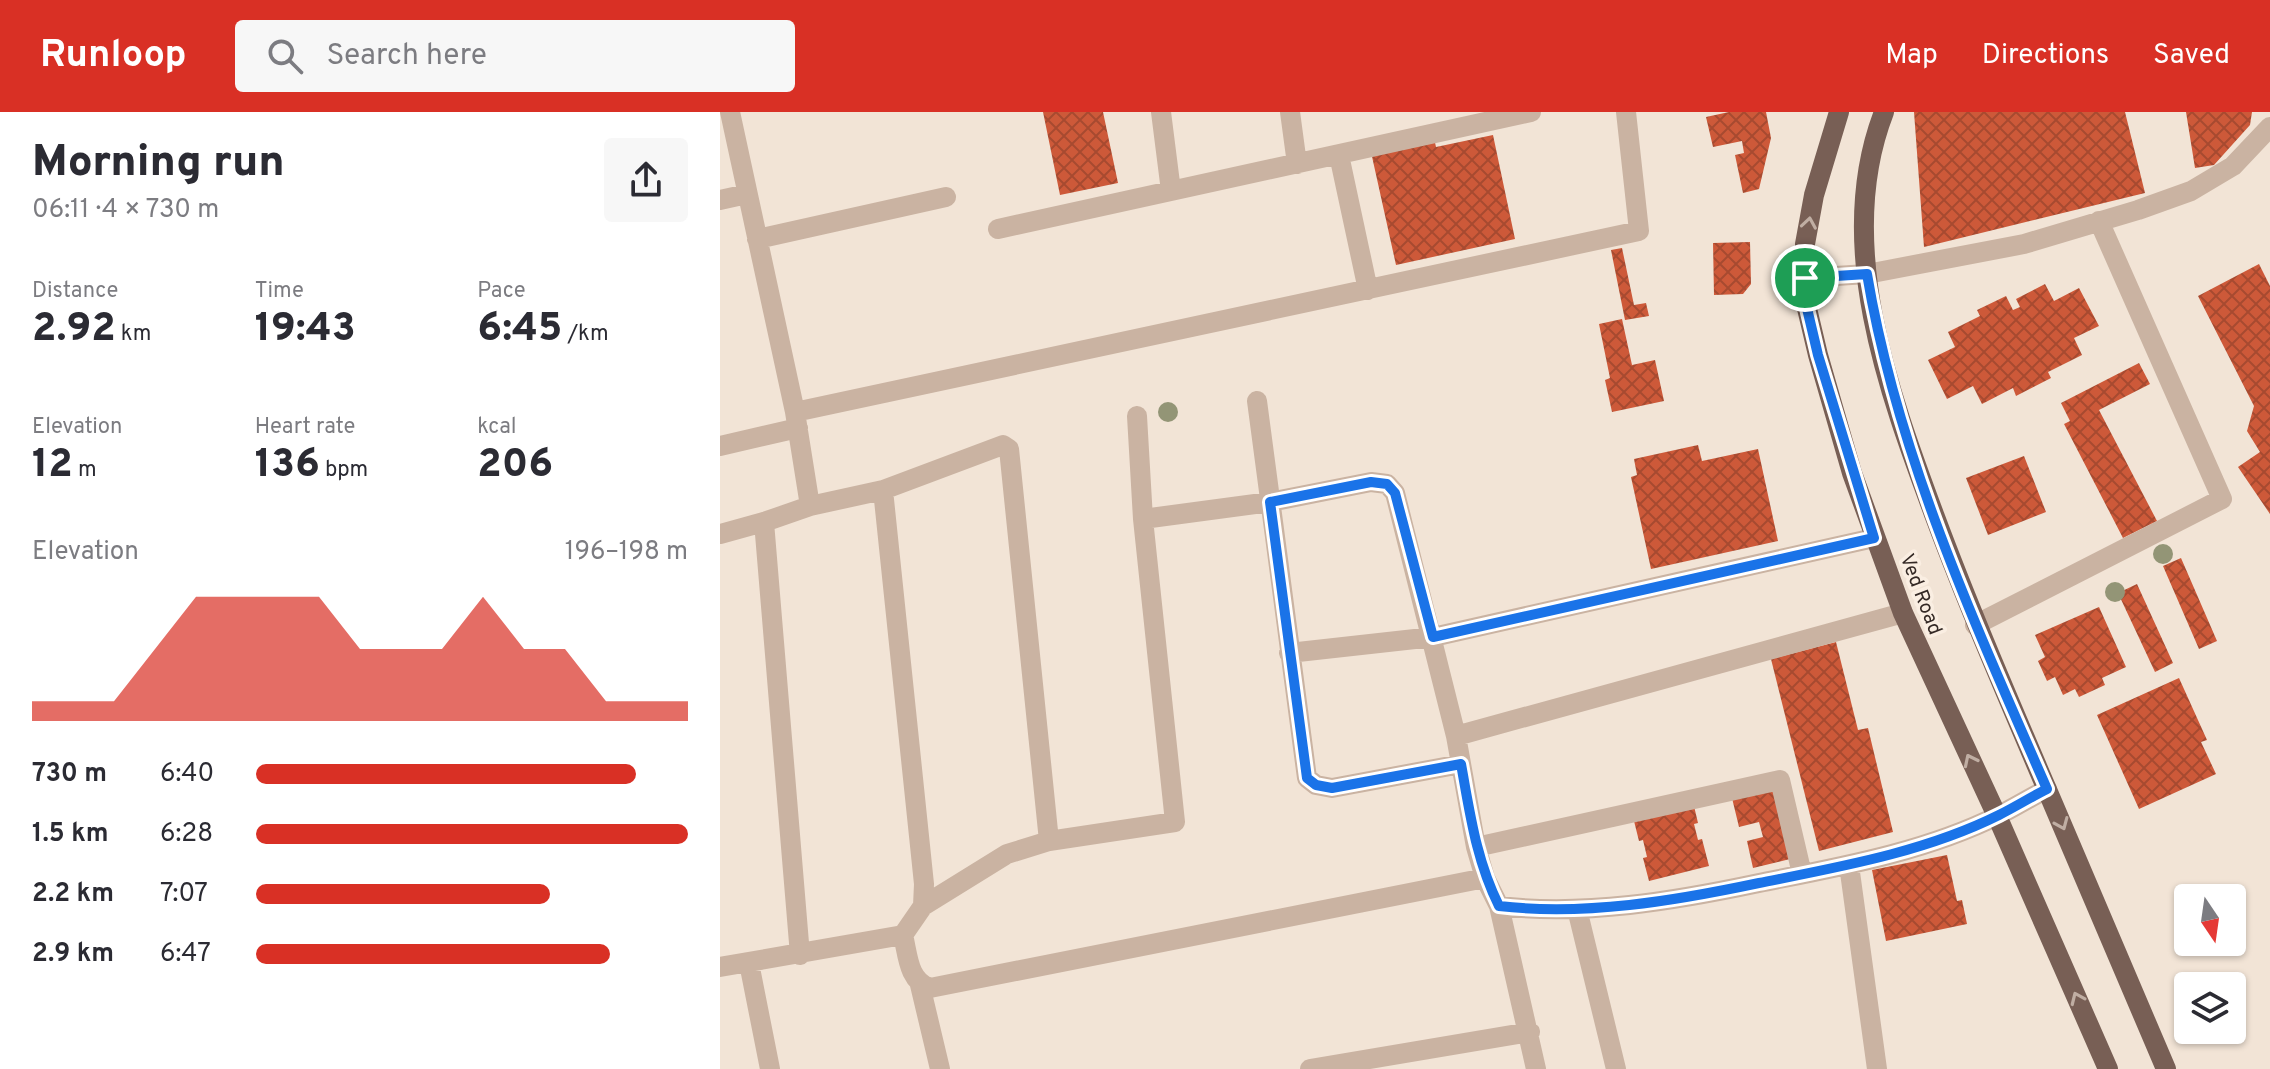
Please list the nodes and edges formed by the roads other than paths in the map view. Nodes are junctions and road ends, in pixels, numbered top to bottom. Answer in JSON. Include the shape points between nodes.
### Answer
{"nodes":[{"id":1,"x":730,"y":112,"type":"edge"},
{"id":2,"x":1161,"y":112,"type":"edge"},
{"id":3,"x":1290,"y":112,"type":"edge"},
{"id":4,"x":1531,"y":112,"type":"edge"},
{"id":5,"x":1626,"y":112,"type":"edge"},
{"id":6,"x":1839,"y":112,"type":"edge"},
{"id":7,"x":1884,"y":112,"type":"edge"},
{"id":8,"x":2270,"y":127,"type":"edge"},
{"id":9,"x":1339,"y":155,"type":"junction"},
{"id":10,"x":1297,"y":164,"type":"junction"},
{"id":11,"x":1171,"y":191,"type":"junction"},
{"id":12,"x":747,"y":194,"type":"junction"},
{"id":13,"x":946,"y":197,"type":"dead end"},
{"id":14,"x":720,"y":200,"type":"edge"},
{"id":15,"x":2099,"y":221,"type":"junction"},
{"id":16,"x":998,"y":229,"type":"dead end"},
{"id":17,"x":757,"y":239,"type":"junction"},
{"id":18,"x":1867,"y":274,"type":"junction"},
{"id":19,"x":1805,"y":278,"type":"junction"},
{"id":20,"x":1368,"y":290,"type":"junction"},
{"id":21,"x":1257,"y":401,"type":"dead end"},
{"id":22,"x":1137,"y":416,"type":"dead end"},
{"id":23,"x":796,"y":420,"type":"junction"},
{"id":24,"x":720,"y":446,"type":"edge"},
{"id":25,"x":883,"y":490,"type":"junction"},
{"id":26,"x":1270,"y":502,"type":"junction"},
{"id":27,"x":810,"y":506,"type":"junction"},
{"id":28,"x":1143,"y":519,"type":"junction"},
{"id":29,"x":764,"y":522,"type":"junction"},
{"id":30,"x":720,"y":534,"type":"edge"},
{"id":31,"x":1874,"y":538,"type":"junction"},
{"id":32,"x":1903,"y":613,"type":"junction"},
{"id":33,"x":1975,"y":625,"type":"junction"},
{"id":34,"x":1433,"y":637,"type":"junction"},
{"id":35,"x":1289,"y":653,"type":"junction"},
{"id":36,"x":1456,"y":736,"type":"junction"},
{"id":37,"x":1461,"y":764,"type":"junction"},
{"id":38,"x":2047,"y":789,"type":"junction"},
{"id":39,"x":1997,"y":816,"type":"junction"},
{"id":40,"x":1049,"y":841,"type":"junction"},
{"id":41,"x":1476,"y":847,"type":"junction"},
{"id":42,"x":1849,"y":865,"type":"junction"},
{"id":43,"x":1802,"y":874,"type":"junction"},
{"id":44,"x":1485,"y":878,"type":"junction"},
{"id":45,"x":923,"y":906,"type":"junction"},
{"id":46,"x":1499,"y":906,"type":"junction"},
{"id":47,"x":1577,"y":909,"type":"junction"},
{"id":48,"x":903,"y":935,"type":"junction"},
{"id":49,"x":800,"y":955,"type":"junction"},
{"id":50,"x":749,"y":963,"type":"junction"},
{"id":51,"x":720,"y":967,"type":"edge"},
{"id":52,"x":920,"y":985,"type":"junction"},
{"id":53,"x":1530,"y":1032,"type":"junction"},
{"id":54,"x":770,"y":1069,"type":"edge"},
{"id":55,"x":940,"y":1069,"type":"edge"},
{"id":56,"x":1310,"y":1069,"type":"edge"},
{"id":57,"x":1536,"y":1069,"type":"edge"},
{"id":58,"x":1616,"y":1069,"type":"edge"},
{"id":59,"x":1877,"y":1069,"type":"edge"},
{"id":60,"x":2108,"y":1069,"type":"edge"},
{"id":61,"x":2166,"y":1069,"type":"edge"}],
"edges":[{"from":1,"to":12,"type":"street"},
{"from":2,"to":11,"type":"street"},
{"from":3,"to":10,"type":"street"},
{"from":4,"to":9,"type":"street"},
{"from":5,"to":20,"type":"street","via":[[1639,231]]},
{"from":19,"to":6,"type":"main road","name":"Ved Road","one_way":true,"via":[[1814,195]]},
{"from":7,"to":18,"type":"main road","name":"Ved Road","via":[[1867,180]]},
{"from":8,"to":15,"type":"street","via":[[2233,166],[2191,191]]},
{"from":9,"to":10,"type":"street"},
{"from":9,"to":20,"type":"street"},
{"from":10,"to":11,"type":"street"},
{"from":11,"to":16,"type":"street"},
{"from":12,"to":14,"type":"street"},
{"from":12,"to":17,"type":"street"},
{"from":13,"to":17,"type":"street"},
{"from":15,"to":18,"type":"street","via":[[2024,244]]},
{"from":15,"to":33,"type":"street","via":[[2222,499]]},
{"from":17,"to":23,"type":"street"},
{"from":18,"to":19,"type":"street"},
{"from":18,"to":33,"type":"main road","name":"Ved Road","via":[[1898,409]]},
{"from":19,"to":31,"type":"main road","name":"Ved Road","via":[[1818,355]]},
{"from":20,"to":23,"type":"street"},
{"from":21,"to":26,"type":"street"},
{"from":22,"to":28,"type":"street"},
{"from":23,"to":24,"type":"street"},
{"from":23,"to":27,"type":"street"},
{"from":25,"to":27,"type":"street"},
{"from":25,"to":40,"type":"street","via":[[992,447],[1009,449]]},
{"from":25,"to":45,"type":"street"},
{"from":26,"to":28,"type":"street"},
{"from":26,"to":34,"type":"street","via":[[1371,482],[1387,484],[1395,493]]},
{"from":26,"to":35,"type":"street"},
{"from":27,"to":29,"type":"street"},
{"from":28,"to":40,"type":"street","via":[[1175,822]]},
{"from":29,"to":30,"type":"street"},
{"from":29,"to":49,"type":"street"},
{"from":31,"to":32,"type":"main road","name":"Ved Road"},
{"from":31,"to":34,"type":"street"},
{"from":32,"to":36,"type":"street"},
{"from":39,"to":32,"type":"main road","name":"Ved Road","one_way":true},
{"from":33,"to":38,"type":"main road","name":"Ved Road"},
{"from":34,"to":35,"type":"street"},
{"from":34,"to":36,"type":"street"},
{"from":35,"to":37,"type":"street","via":[[1303,760],[1307,778],[1316,785],[1332,788]]},
{"from":36,"to":37,"type":"street"},
{"from":37,"to":41,"type":"street"},
{"from":38,"to":39,"type":"street"},
{"from":38,"to":61,"type":"main road","name":"Ved Road","one_way":true},
{"from":39,"to":42,"type":"street"},
{"from":60,"to":39,"type":"main road","name":"Ved Road","one_way":true},
{"from":40,"to":45,"type":"street","via":[[1007,854]]},
{"from":41,"to":43,"type":"street","via":[[1780,780]]},
{"from":41,"to":44,"type":"street"},
{"from":42,"to":43,"type":"street"},
{"from":42,"to":59,"type":"street"},
{"from":43,"to":47,"type":"street","via":[[1693,897]]},
{"from":44,"to":46,"type":"street"},
{"from":44,"to":52,"type":"street","via":[[930,988]]},
{"from":45,"to":48,"type":"street"},
{"from":46,"to":47,"type":"street"},
{"from":46,"to":53,"type":"street"},
{"from":47,"to":58,"type":"street"},
{"from":48,"to":49,"type":"street"},
{"from":48,"to":52,"type":"street"},
{"from":49,"to":50,"type":"street"},
{"from":50,"to":51,"type":"street"},
{"from":50,"to":54,"type":"street"},
{"from":52,"to":55,"type":"street"},
{"from":53,"to":56,"type":"street"},
{"from":53,"to":57,"type":"street"}]}
